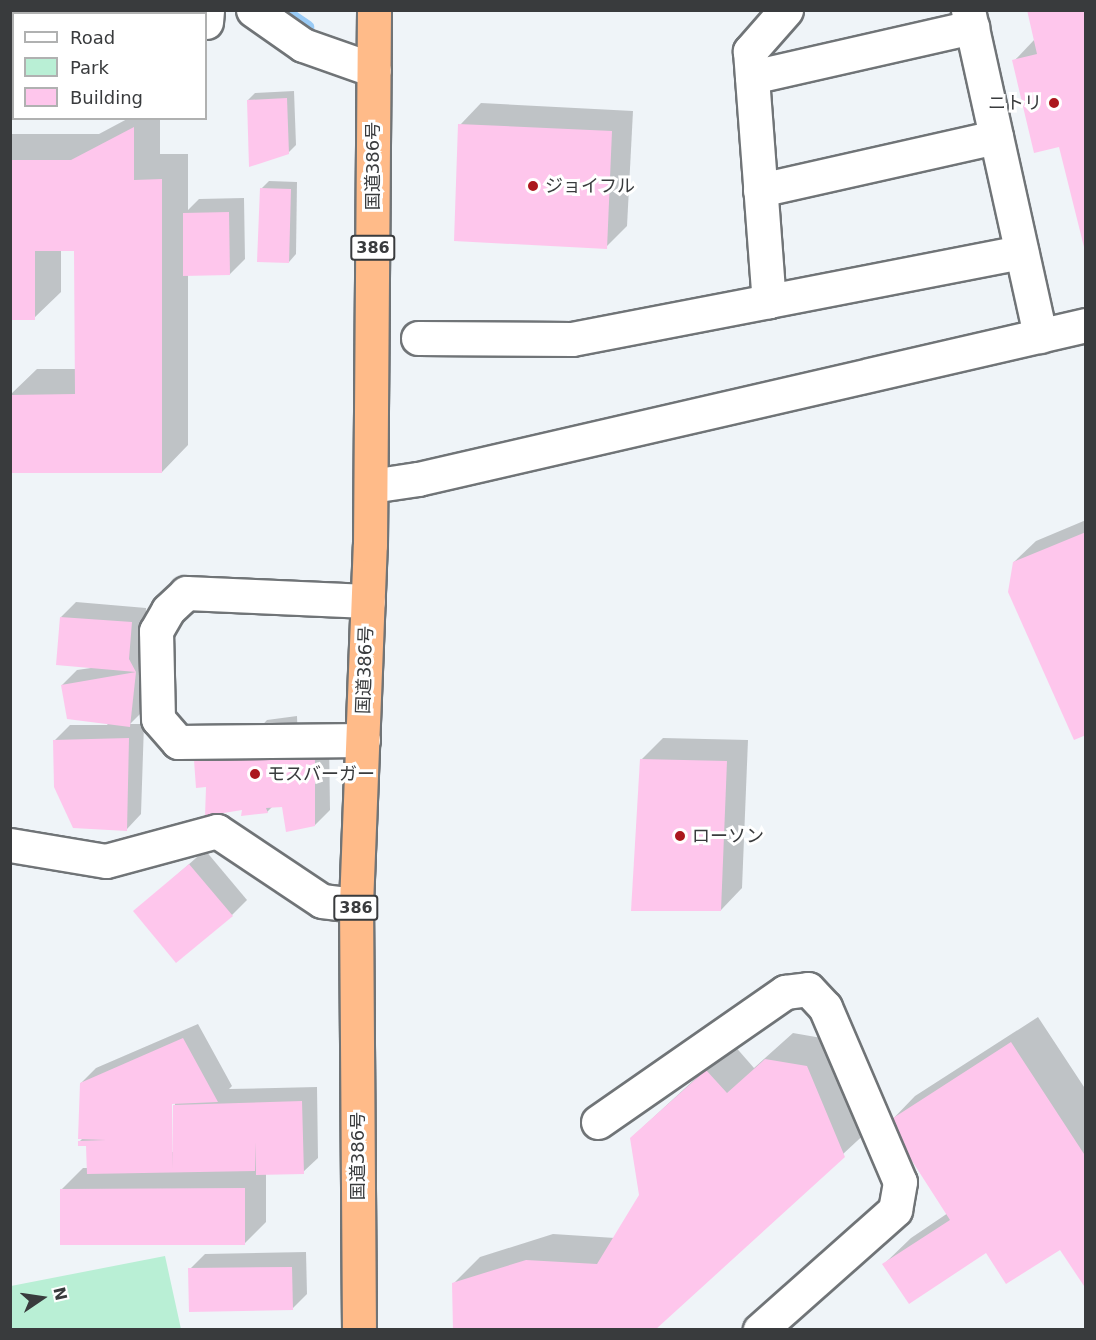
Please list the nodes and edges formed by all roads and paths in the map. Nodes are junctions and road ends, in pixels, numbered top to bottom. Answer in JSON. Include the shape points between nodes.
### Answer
{"nodes":[{"id":1,"x":253,"y":10,"type":"edge"},
{"id":2,"x":374,"y":10,"type":"edge"},
{"id":3,"x":786,"y":10,"type":"edge"},
{"id":4,"x":970,"y":19,"type":"edge"},
{"id":5,"x":374,"y":70,"type":"junction"},
{"id":6,"x":752,"y":77,"type":"junction"},
{"id":7,"x":996,"y":137,"type":"junction"},
{"id":8,"x":760,"y":190,"type":"junction"},
{"id":9,"x":1021,"y":252,"type":"junction"},
{"id":10,"x":769,"y":301,"type":"junction"},
{"id":11,"x":1086,"y":325,"type":"edge"},
{"id":12,"x":1040,"y":336,"type":"junction"},
{"id":13,"x":418,"y":338,"type":"dead end"},
{"id":14,"x":371,"y":486,"type":"junction"},
{"id":15,"x":368,"y":601,"type":"junction"},
{"id":16,"x":363,"y":740,"type":"junction"},
{"id":17,"x":10,"y":845,"type":"edge"},
{"id":18,"x":356,"y":905,"type":"junction"},
{"id":19,"x":598,"y":1122,"type":"dead end"},
{"id":20,"x":359,"y":1329,"type":"edge"},
{"id":21,"x":760,"y":1329,"type":"edge"}],
"edges":[{"from":1,"to":5,"type":"street","via":[[303,45]]},
{"from":2,"to":5,"type":"highway","name":"国道386号","number":"386"},
{"from":3,"to":6,"type":"street","via":[[750,51]]},
{"from":4,"to":6,"type":"street"},
{"from":4,"to":7,"type":"street"},
{"from":5,"to":14,"type":"highway","name":"国道386号","number":"386"},
{"from":6,"to":8,"type":"street"},
{"from":7,"to":8,"type":"street"},
{"from":7,"to":9,"type":"street"},
{"from":8,"to":10,"type":"street"},
{"from":9,"to":10,"type":"street"},
{"from":9,"to":12,"type":"street"},
{"from":10,"to":13,"type":"street","via":[[572,339]]},
{"from":11,"to":12,"type":"street"},
{"from":12,"to":14,"type":"street","via":[[418,479]]},
{"from":14,"to":15,"type":"highway","name":"国道386号","number":"386"},
{"from":15,"to":16,"type":"highway","name":"国道386号","number":"386"},
{"from":15,"to":16,"type":"street","via":[[186,593],[168,610],[156,631],[158,719],[178,742]]},
{"from":16,"to":18,"type":"highway","name":"国道386号","number":"386"},
{"from":17,"to":18,"type":"street","via":[[106,861],[217,831],[322,900]]},
{"from":18,"to":20,"type":"highway","name":"国道386号","number":"386"},
{"from":19,"to":21,"type":"street","via":[[785,992],[808,989],[825,1007],[900,1182],[895,1210]]}]}
